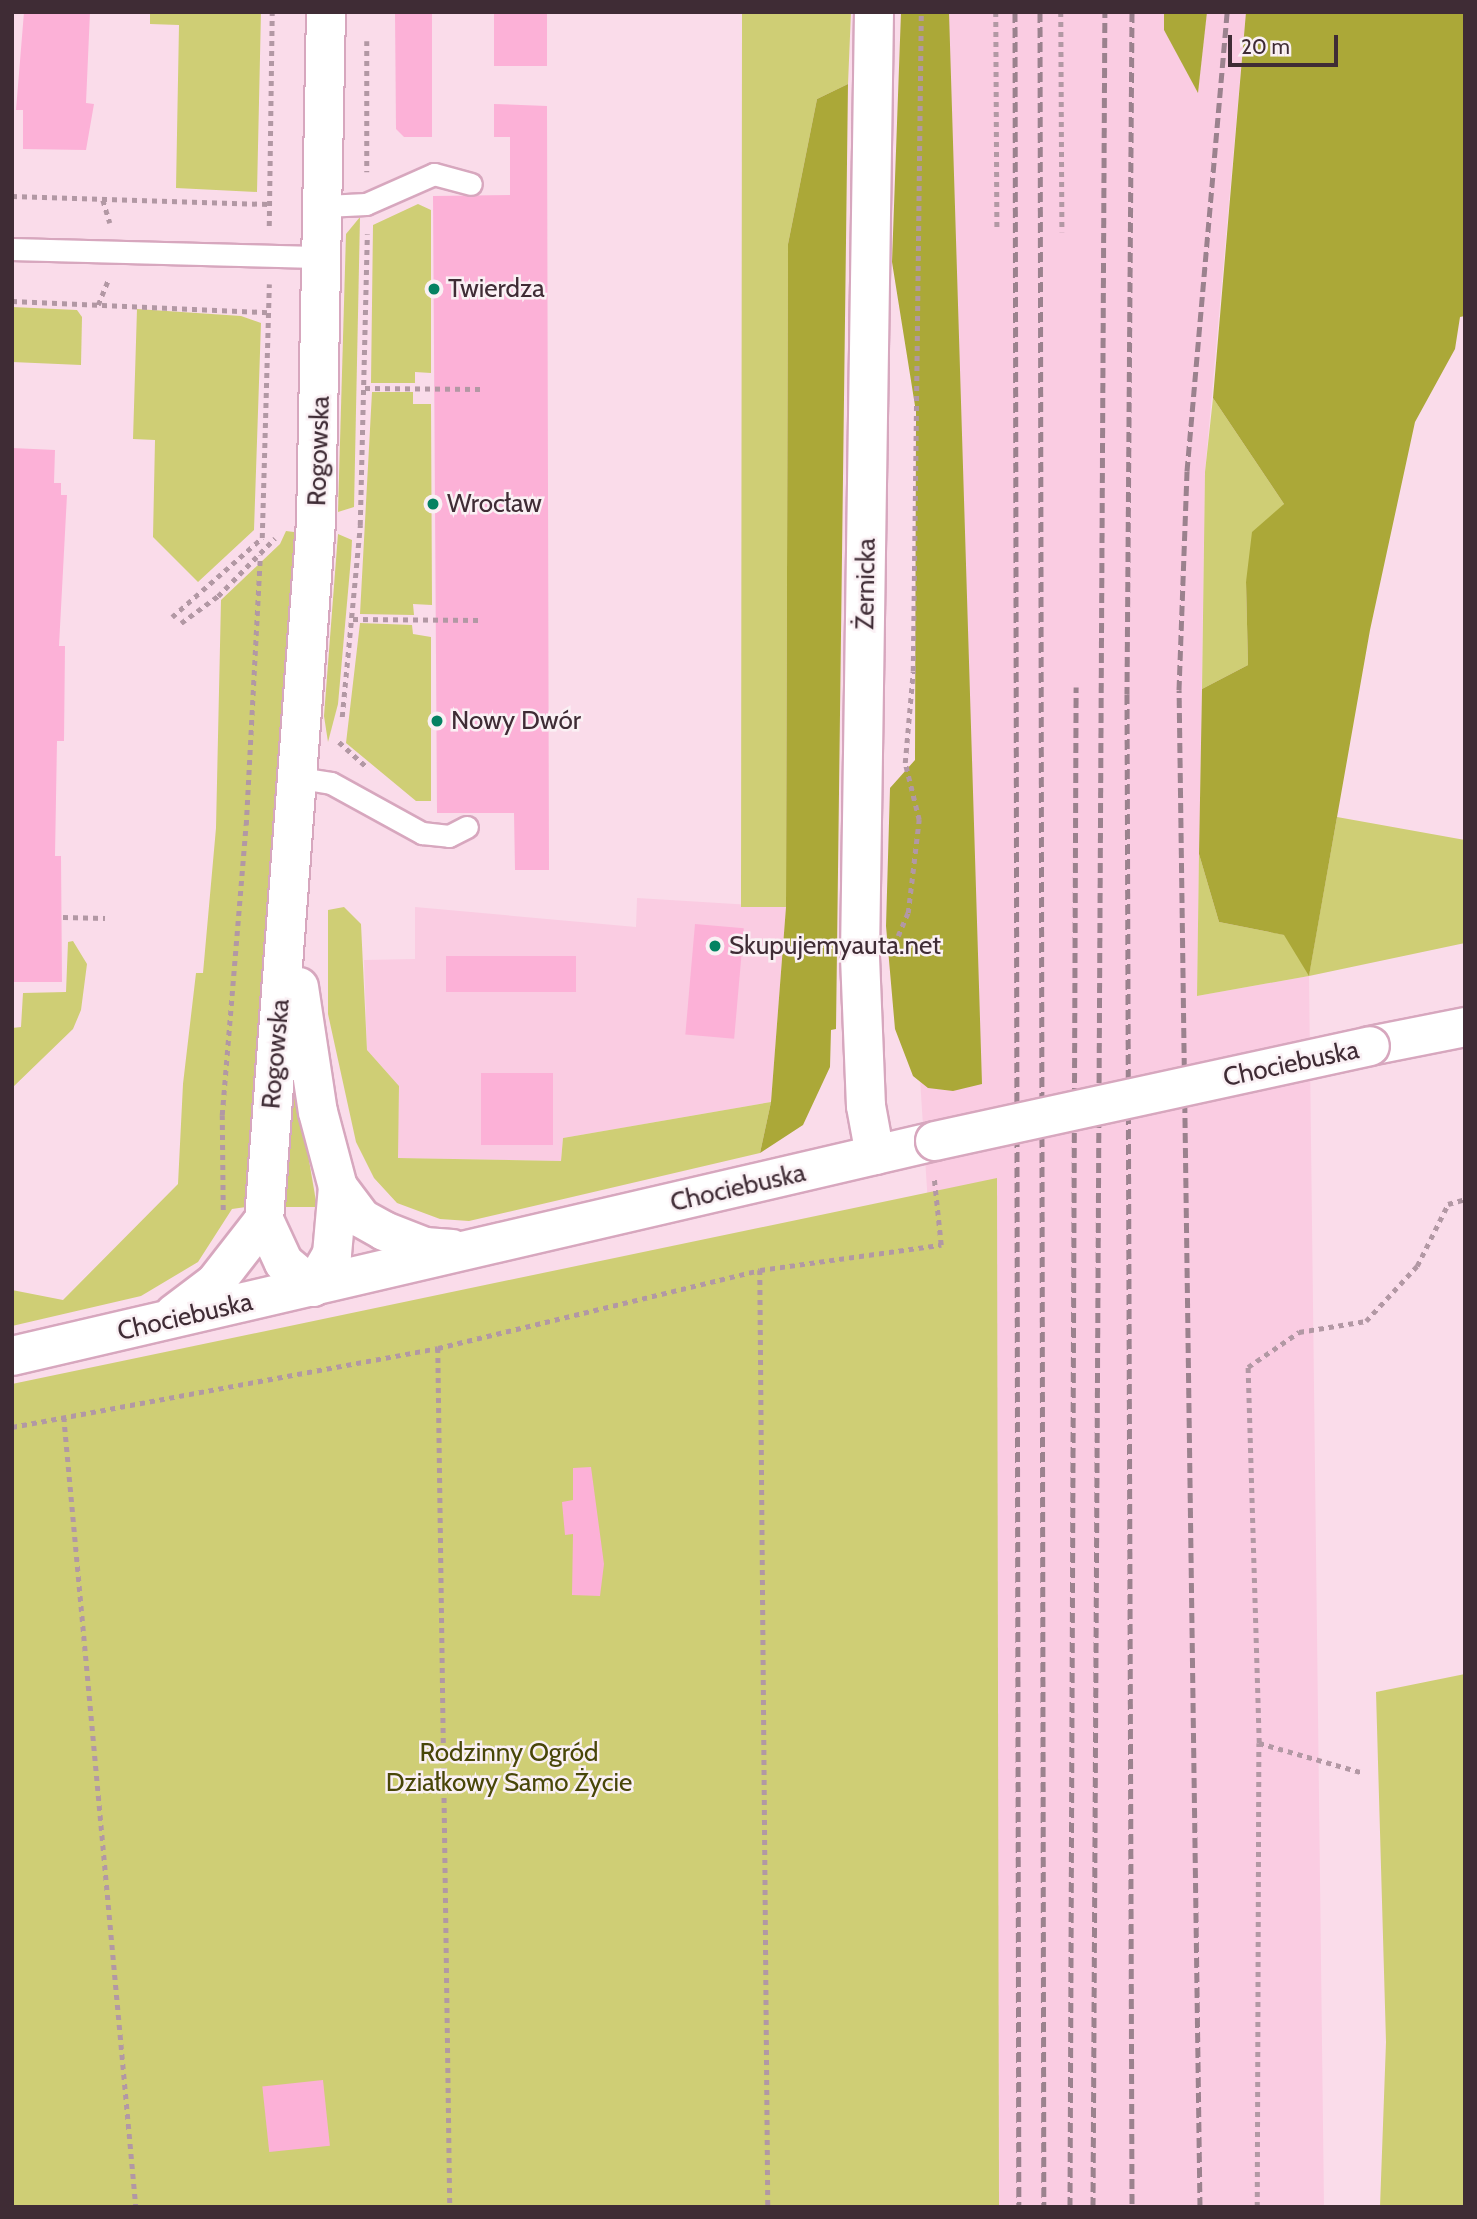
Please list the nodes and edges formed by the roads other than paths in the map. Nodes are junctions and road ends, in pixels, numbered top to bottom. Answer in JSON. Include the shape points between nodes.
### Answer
{"nodes":[{"id":1,"x":326,"y":12,"type":"edge"},
{"id":2,"x":874,"y":12,"type":"edge"},
{"id":3,"x":471,"y":184,"type":"dead end"},
{"id":4,"x":325,"y":206,"type":"junction"},
{"id":5,"x":12,"y":249,"type":"edge"},
{"id":6,"x":325,"y":257,"type":"junction"},
{"id":7,"x":300,"y":778,"type":"junction"},
{"id":8,"x":467,"y":827,"type":"dead end"},
{"id":9,"x":293,"y":889,"type":"junction"},
{"id":10,"x":1465,"y":1027,"type":"edge"},
{"id":11,"x":875,"y":1155,"type":"junction"},
{"id":12,"x":338,"y":1187,"type":"junction"},
{"id":13,"x":264,"y":1220,"type":"junction"},
{"id":14,"x":472,"y":1250,"type":"junction"},
{"id":15,"x":313,"y":1287,"type":"junction"},
{"id":16,"x":163,"y":1322,"type":"junction"},
{"id":17,"x":12,"y":1356,"type":"edge"}],
"edges":[{"from":1,"to":4,"type":"street","name":"Rogowska"},
{"from":2,"to":11,"type":"street","name":"Żernicka","via":[[860,957],[866,1106]]},
{"from":3,"to":4,"type":"lane","via":[[434,174],[366,204]]},
{"from":4,"to":6,"type":"street","name":"Rogowska"},
{"from":5,"to":6,"type":"lane"},
{"from":6,"to":7,"type":"street","name":"Rogowska"},
{"from":7,"to":8,"type":"lane","via":[[331,783],[422,833],[449,836]]},
{"from":7,"to":9,"type":"street","name":"Rogowska"},
{"from":9,"to":12,"type":"street","name":"Rogowska","via":[[302,1022]]},
{"from":9,"to":13,"type":"street","name":"Rogowska"},
{"from":10,"to":11,"type":"street","name":"Chociebuska","bridge":true,"via":[[1370,1046],[935,1160]]},
{"from":11,"to":14,"type":"street","name":"Chociebuska"},
{"from":12,"to":14,"type":"street","name":"Rogowska","via":[[361,1218],[383,1231],[425,1247]]},
{"from":12,"to":15,"type":"street","name":"Rogowska","via":[[332,1254]]},
{"from":13,"to":15,"type":"street","name":"Rogowska","via":[[284,1263]]},
{"from":13,"to":16,"type":"street","via":[[215,1283]]},
{"from":14,"to":15,"type":"street","name":"Chociebuska"},
{"from":15,"to":16,"type":"street","name":"Chociebuska"},
{"from":16,"to":17,"type":"street","name":"Chociebuska"}]}
